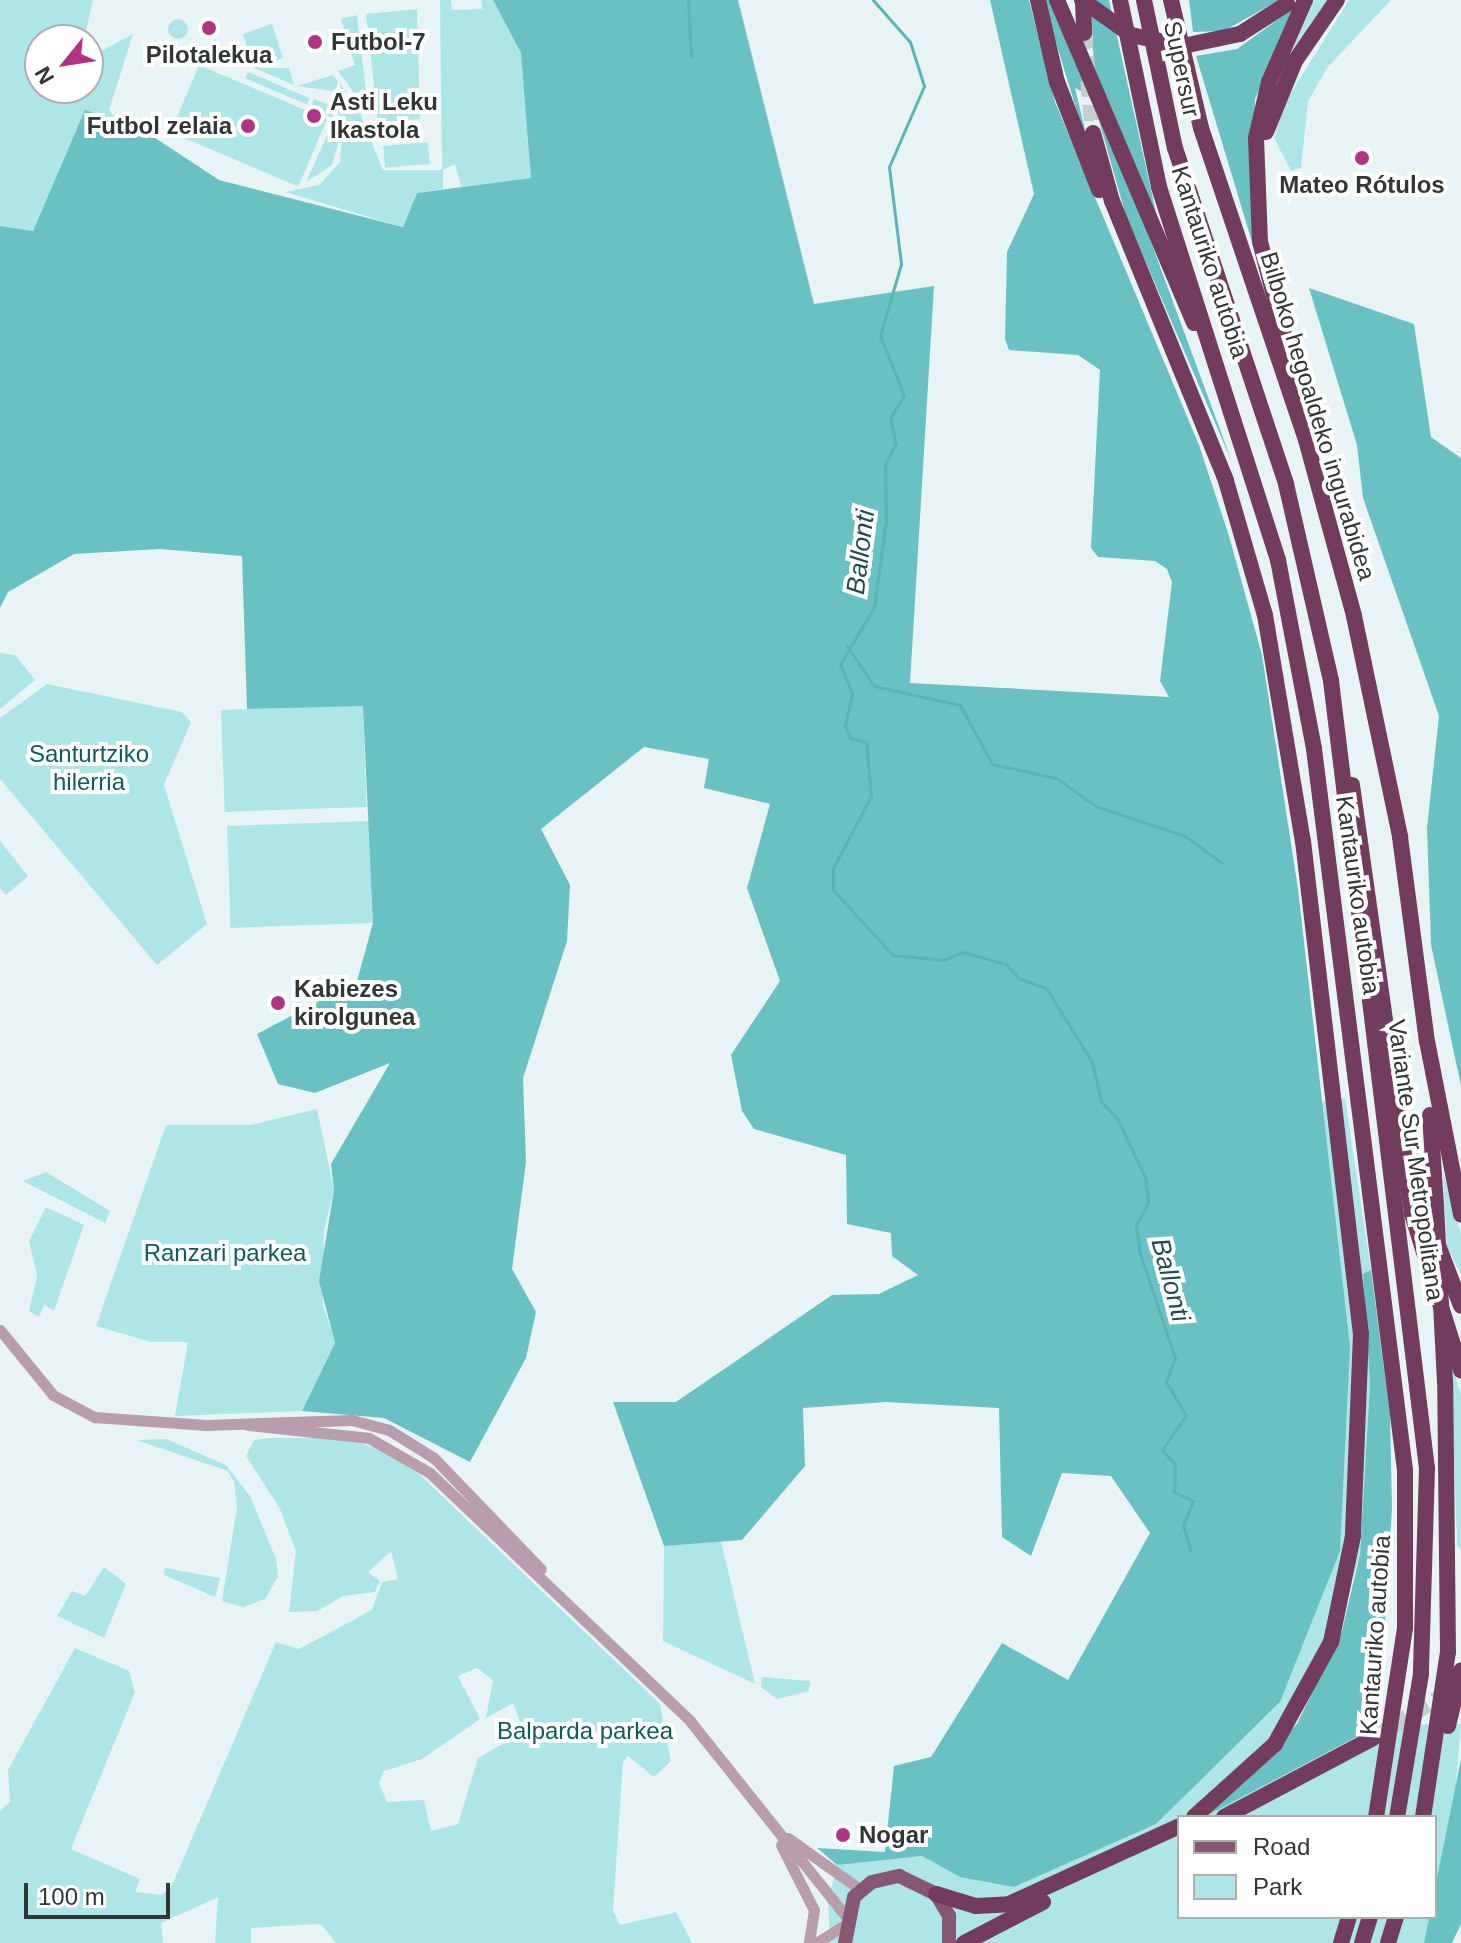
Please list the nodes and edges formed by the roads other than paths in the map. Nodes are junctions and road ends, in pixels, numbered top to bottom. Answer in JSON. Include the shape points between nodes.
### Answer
{"nodes":[{"id":1,"x":1038,"y":0,"type":"edge"},
{"id":2,"x":1057,"y":0,"type":"edge"},
{"id":3,"x":1082,"y":0,"type":"edge"},
{"id":4,"x":1120,"y":0,"type":"edge"},
{"id":5,"x":1144,"y":0,"type":"edge"},
{"id":6,"x":1171,"y":0,"type":"edge"},
{"id":7,"x":1305,"y":0,"type":"edge"},
{"id":8,"x":1337,"y":0,"type":"edge"},
{"id":9,"x":1289,"y":2,"type":"edge"},
{"id":10,"x":1084,"y":33,"type":"tunnel mouth"},
{"id":11,"x":1093,"y":133,"type":"tunnel mouth"},
{"id":12,"x":1175,"y":148,"type":"joint"},
{"id":13,"x":1257,"y":173,"type":"junction"},
{"id":14,"x":1157,"y":311,"type":"junction"},
{"id":15,"x":1215,"y":356,"type":"junction"},
{"id":16,"x":1306,"y":440,"type":"junction"},
{"id":17,"x":1331,"y":681,"type":"junction"},
{"id":18,"x":1427,"y":1041,"type":"junction"},
{"id":19,"x":1396,"y":1088,"type":"junction"},
{"id":20,"x":1461,"y":1215,"type":"edge"},
{"id":21,"x":1461,"y":1306,"type":"edge"},
{"id":22,"x":2,"y":1335,"type":"edge"},
{"id":23,"x":1461,"y":1370,"type":"edge"},
{"id":24,"x":248,"y":1425,"type":"junction"},
{"id":25,"x":572,"y":1606,"type":"junction"},
{"id":26,"x":1461,"y":1670,"type":"edge"},
{"id":27,"x":1373,"y":1738,"type":"tunnel mouth"},
{"id":28,"x":757,"y":1806,"type":"junction"},
{"id":29,"x":1424,"y":1811,"type":"edge"},
{"id":30,"x":1196,"y":1815,"type":"edge"},
{"id":31,"x":1228,"y":1815,"type":"edge"},
{"id":32,"x":1376,"y":1815,"type":"edge"},
{"id":33,"x":1397,"y":1815,"type":"edge"},
{"id":34,"x":769,"y":1824,"type":"junction"},
{"id":35,"x":1177,"y":1827,"type":"edge"},
{"id":36,"x":1177,"y":1840,"type":"edge"},
{"id":37,"x":861,"y":1890,"type":"junction"},
{"id":38,"x":936,"y":1894,"type":"junction"},
{"id":39,"x":1348,"y":1919,"type":"edge"},
{"id":40,"x":1369,"y":1919,"type":"edge"},
{"id":41,"x":1395,"y":1919,"type":"edge"},
{"id":42,"x":844,"y":1921,"type":"junction"},
{"id":43,"x":809,"y":1943,"type":"edge"},
{"id":44,"x":816,"y":1943,"type":"edge"},
{"id":45,"x":845,"y":1943,"type":"edge"},
{"id":46,"x":949,"y":1943,"type":"edge"},
{"id":47,"x":964,"y":1943,"type":"edge"},
{"id":48,"x":1341,"y":1943,"type":"edge"},
{"id":49,"x":1362,"y":1943,"type":"edge"},
{"id":50,"x":1388,"y":1943,"type":"edge"}],
"edges":[{"from":1,"to":14,"type":"highway","via":[[1076,137]]},
{"from":2,"to":15,"type":"highway"},
{"from":3,"to":9,"type":"highway","bridge":true,"via":[[1131,35],[1183,46],[1240,34]]},
{"from":3,"to":10,"type":"highway"},
{"from":4,"to":15,"type":"highway","name":"Kantauriko autobia","via":[[1149,149]]},
{"from":5,"to":12,"type":"highway","name":"Supersur"},
{"from":6,"to":16,"type":"highway","name":"Bilboko hegoaldeko ingurabidea","via":[[1201,128]]},
{"from":7,"to":13,"type":"highway","via":[[1261,108]]},
{"from":8,"to":13,"type":"highway","via":[[1280,90]]},
{"from":11,"to":14,"type":"highway"},
{"from":12,"to":17,"type":"highway","name":"Variante Sur Metropolitana","via":[[1286,484]]},
{"from":13,"to":16,"type":"highway","via":[[1260,242],[1306,415]]},
{"from":14,"to":30,"type":"highway","via":[[1226,481],[1279,683],[1355,1253],[1363,1389],[1353,1536],[1331,1642],[1275,1744]]},
{"from":15,"to":32,"type":"highway","name":"Kantauriko autobia","via":[[1260,495],[1299,658],[1397,1374],[1405,1628]]},
{"from":16,"to":18,"type":"highway","name":"Bilboko hegoaldeko ingurabidea","via":[[1381,733]]},
{"from":17,"to":19,"type":"highway","via":[[1361,832]]},
{"from":17,"to":33,"type":"highway","name":"Variante Sur Metropolitana","via":[[1427,1468],[1422,1658]]},
{"from":18,"to":20,"type":"highway"},
{"from":18,"to":29,"type":"highway","bridge":true,"via":[[1445,1382],[1448,1652]]},
{"from":19,"to":21,"type":"highway","via":[[1414,1181]]},
{"from":19,"to":23,"type":"highway","via":[[1412,1214]]},
{"from":22,"to":24,"type":"street","via":[[42,1384],[78,1412],[143,1424]]},
{"from":24,"to":25,"type":"street","via":[[376,1441],[430,1473]]},
{"from":24,"to":25,"type":"street","via":[[364,1421],[414,1443],[463,1487]]},
{"from":25,"to":28,"type":"street","via":[[690,1721]]},
{"from":26,"to":29,"type":"highway"},
{"from":27,"to":31,"type":"highway"},
{"from":28,"to":34,"type":"street"},
{"from":28,"to":37,"type":"street","via":[[800,1848]]},
{"from":34,"to":42,"type":"street"},
{"from":34,"to":43,"type":"street","via":[[814,1910]]},
{"from":35,"to":38,"type":"highway","via":[[1009,1904],[976,1906]]},
{"from":36,"to":47,"type":"highway"},
{"from":37,"to":38,"type":"main road","via":[[899,1876]]},
{"from":37,"to":42,"type":"main road"},
{"from":38,"to":46,"type":"main road","via":[[949,1916]]},
{"from":39,"to":48,"type":"highway"},
{"from":40,"to":49,"type":"highway"},
{"from":41,"to":50,"type":"highway"},
{"from":42,"to":44,"type":"street"},
{"from":42,"to":45,"type":"main road"}]}
